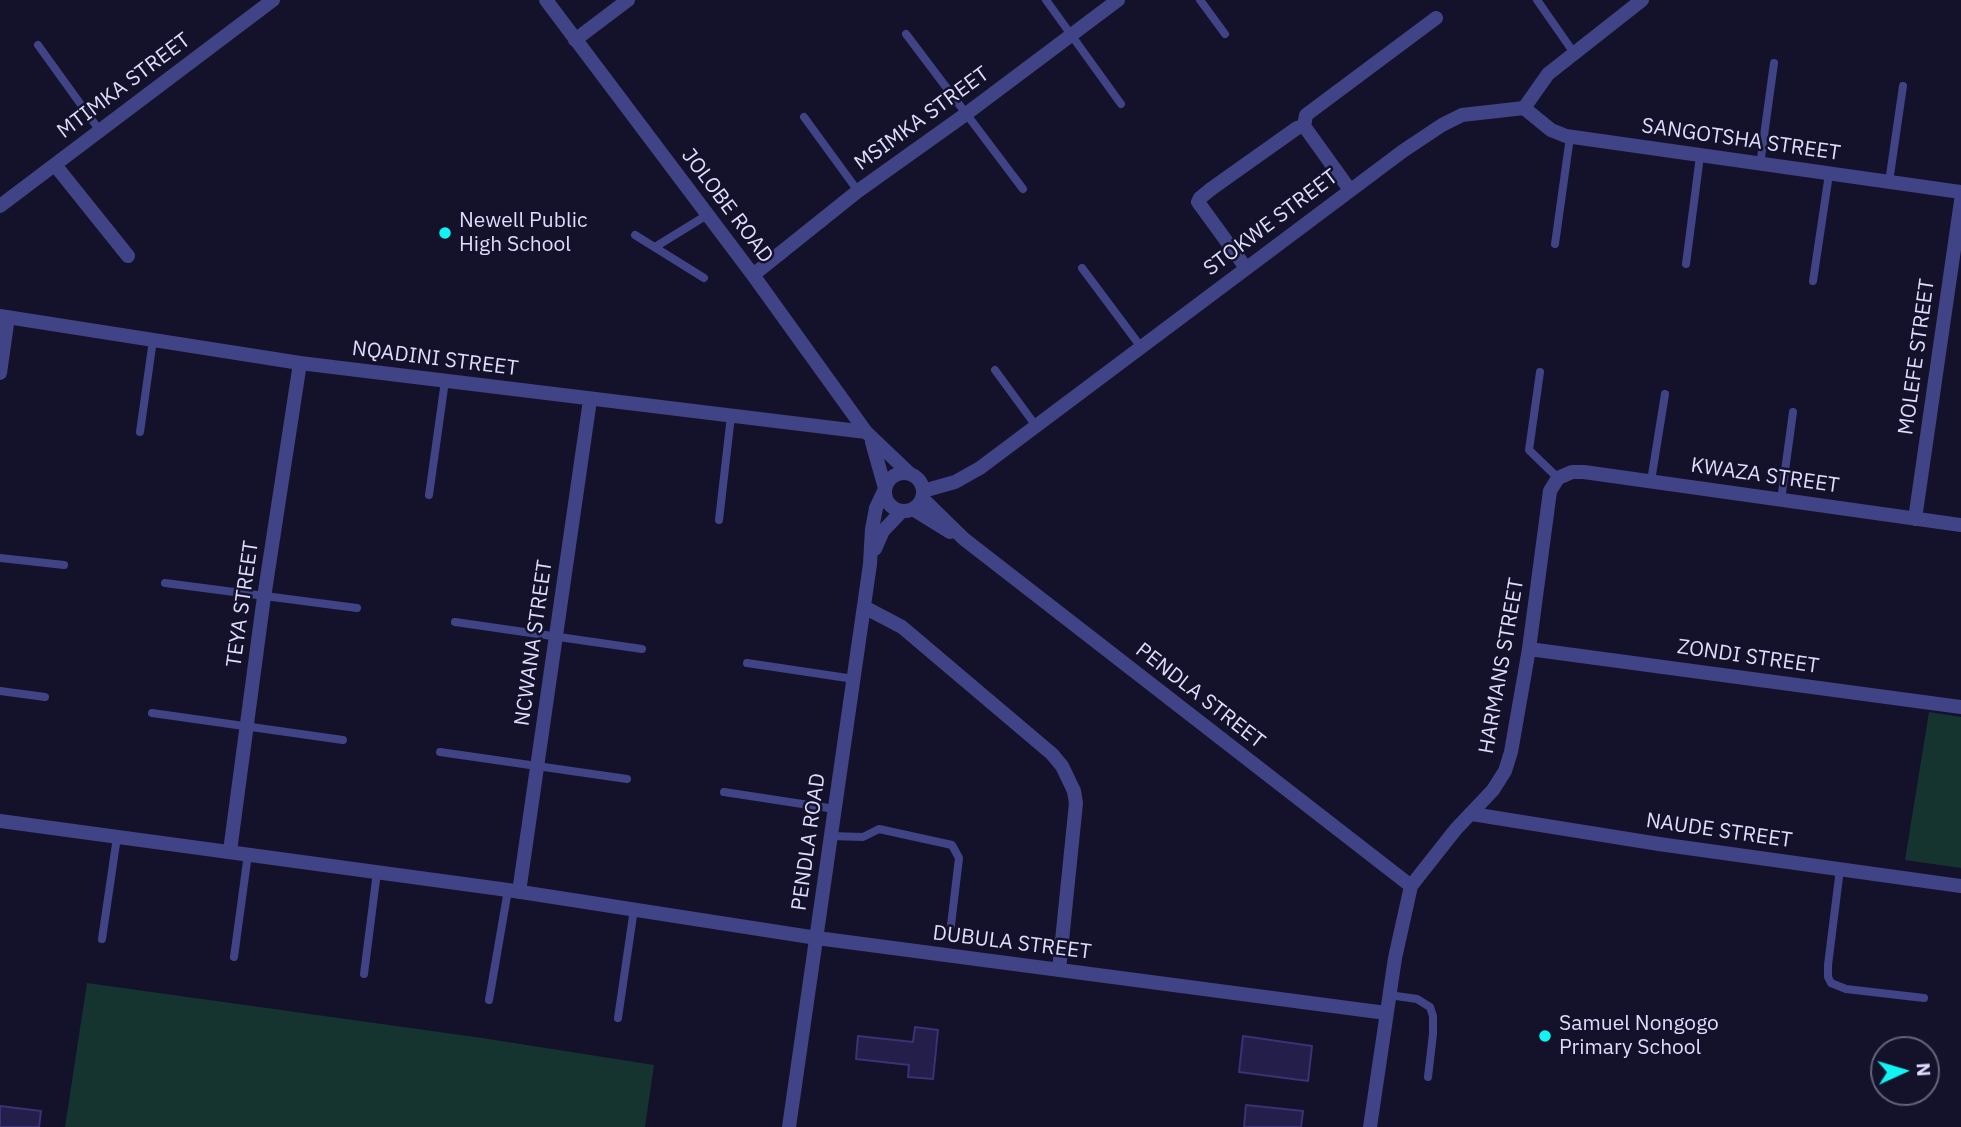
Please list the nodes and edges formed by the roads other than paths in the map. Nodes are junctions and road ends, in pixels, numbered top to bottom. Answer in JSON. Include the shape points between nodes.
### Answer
{"nodes":[{"id":1,"x":273,"y":0,"type":"edge"},
{"id":2,"x":546,"y":0,"type":"edge"},
{"id":3,"x":628,"y":0,"type":"edge"},
{"id":4,"x":1046,"y":0,"type":"edge"},
{"id":5,"x":1118,"y":0,"type":"edge"},
{"id":6,"x":1200,"y":0,"type":"edge"},
{"id":7,"x":1537,"y":0,"type":"edge"},
{"id":8,"x":1642,"y":0,"type":"edge"},
{"id":9,"x":1436,"y":18,"type":"dead end"},
{"id":10,"x":906,"y":34,"type":"dead end"},
{"id":11,"x":1225,"y":34,"type":"dead end"},
{"id":12,"x":1071,"y":35,"type":"junction"},
{"id":13,"x":575,"y":40,"type":"junction"},
{"id":14,"x":38,"y":45,"type":"dead end"},
{"id":15,"x":1574,"y":53,"type":"junction"},
{"id":16,"x":1774,"y":64,"type":"dead end"},
{"id":17,"x":1903,"y":86,"type":"dead end"},
{"id":18,"x":1121,"y":104,"type":"dead end"},
{"id":19,"x":1524,"y":108,"type":"junction"},
{"id":20,"x":966,"y":114,"type":"junction"},
{"id":21,"x":804,"y":117,"type":"dead end"},
{"id":22,"x":1304,"y":127,"type":"junction"},
{"id":23,"x":100,"y":131,"type":"junction"},
{"id":24,"x":1570,"y":137,"type":"junction"},
{"id":25,"x":1700,"y":156,"type":"junction"},
{"id":26,"x":55,"y":164,"type":"junction"},
{"id":27,"x":1760,"y":165,"type":"junction"},
{"id":28,"x":1829,"y":174,"type":"junction"},
{"id":29,"x":1889,"y":182,"type":"junction"},
{"id":30,"x":1023,"y":189,"type":"dead end"},
{"id":31,"x":1350,"y":190,"type":"junction"},
{"id":32,"x":859,"y":191,"type":"junction"},
{"id":33,"x":1961,"y":192,"type":"edge"},
{"id":34,"x":1961,"y":201,"type":"edge"},
{"id":35,"x":0,"y":206,"type":"edge"},
{"id":36,"x":707,"y":215,"type":"junction"},
{"id":37,"x":635,"y":235,"type":"dead end"},
{"id":38,"x":1555,"y":244,"type":"dead end"},
{"id":39,"x":655,"y":247,"type":"junction"},
{"id":40,"x":128,"y":256,"type":"dead end"},
{"id":41,"x":1686,"y":264,"type":"dead end"},
{"id":42,"x":1082,"y":268,"type":"dead end"},
{"id":43,"x":1246,"y":268,"type":"junction"},
{"id":44,"x":753,"y":275,"type":"junction"},
{"id":45,"x":704,"y":278,"type":"dead end"},
{"id":46,"x":1813,"y":281,"type":"dead end"},
{"id":47,"x":4,"y":317,"type":"edge"},
{"id":48,"x":153,"y":340,"type":"junction"},
{"id":49,"x":1141,"y":346,"type":"junction"},
{"id":50,"x":300,"y":363,"type":"junction"},
{"id":51,"x":995,"y":370,"type":"dead end"},
{"id":52,"x":1540,"y":372,"type":"dead end"},
{"id":53,"x":0,"y":373,"type":"edge"},
{"id":54,"x":445,"y":381,"type":"junction"},
{"id":55,"x":1665,"y":394,"type":"dead end"},
{"id":56,"x":590,"y":400,"type":"junction"},
{"id":57,"x":1793,"y":412,"type":"dead end"},
{"id":58,"x":732,"y":416,"type":"junction"},
{"id":59,"x":1036,"y":426,"type":"junction"},
{"id":60,"x":139,"y":432,"type":"dead end"},
{"id":61,"x":869,"y":436,"type":"junction"},
{"id":62,"x":909,"y":473,"type":"junction"},
{"id":63,"x":1561,"y":476,"type":"junction"},
{"id":64,"x":1651,"y":481,"type":"junction"},
{"id":65,"x":885,"y":489,"type":"junction"},
{"id":66,"x":429,"y":495,"type":"dead end"},
{"id":67,"x":1781,"y":500,"type":"junction"},
{"id":68,"x":915,"y":502,"type":"junction"},
{"id":69,"x":1914,"y":519,"type":"junction"},
{"id":70,"x":719,"y":520,"type":"dead end"},
{"id":71,"x":1961,"y":525,"type":"edge"},
{"id":72,"x":0,"y":558,"type":"edge"},
{"id":73,"x":870,"y":564,"type":"junction"},
{"id":74,"x":64,"y":565,"type":"dead end"},
{"id":75,"x":165,"y":583,"type":"dead end"},
{"id":76,"x":265,"y":594,"type":"junction"},
{"id":77,"x":864,"y":607,"type":"junction"},
{"id":78,"x":356,"y":608,"type":"dead end"},
{"id":79,"x":455,"y":622,"type":"dead end"},
{"id":80,"x":556,"y":636,"type":"junction"},
{"id":81,"x":642,"y":649,"type":"dead end"},
{"id":82,"x":1529,"y":649,"type":"junction"},
{"id":83,"x":747,"y":663,"type":"dead end"},
{"id":84,"x":854,"y":679,"type":"junction"},
{"id":85,"x":0,"y":691,"type":"edge"},
{"id":86,"x":45,"y":697,"type":"dead end"},
{"id":87,"x":1961,"y":707,"type":"edge"},
{"id":88,"x":152,"y":713,"type":"dead end"},
{"id":89,"x":247,"y":725,"type":"junction"},
{"id":90,"x":343,"y":740,"type":"dead end"},
{"id":91,"x":440,"y":752,"type":"dead end"},
{"id":92,"x":537,"y":767,"type":"junction"},
{"id":93,"x":627,"y":779,"type":"dead end"},
{"id":94,"x":724,"y":792,"type":"dead end"},
{"id":95,"x":835,"y":809,"type":"junction"},
{"id":96,"x":1472,"y":814,"type":"junction"},
{"id":97,"x":0,"y":821,"type":"edge"},
{"id":98,"x":117,"y":836,"type":"junction"},
{"id":99,"x":831,"y":836,"type":"junction"},
{"id":100,"x":230,"y":851,"type":"junction"},
{"id":101,"x":248,"y":854,"type":"junction"},
{"id":102,"x":1840,"y":869,"type":"junction"},
{"id":103,"x":377,"y":872,"type":"junction"},
{"id":104,"x":1411,"y":886,"type":"junction"},
{"id":105,"x":1961,"y":886,"type":"edge"},
{"id":106,"x":514,"y":891,"type":"junction"},
{"id":107,"x":634,"y":909,"type":"junction"},
{"id":108,"x":951,"y":925,"type":"dead end"},
{"id":109,"x":817,"y":938,"type":"junction"},
{"id":110,"x":102,"y":939,"type":"dead end"},
{"id":111,"x":234,"y":957,"type":"dead end"},
{"id":112,"x":1059,"y":970,"type":"junction"},
{"id":113,"x":364,"y":974,"type":"dead end"},
{"id":114,"x":1389,"y":995,"type":"junction"},
{"id":115,"x":1924,"y":998,"type":"dead end"},
{"id":116,"x":489,"y":1000,"type":"dead end"},
{"id":117,"x":1386,"y":1013,"type":"junction"},
{"id":118,"x":618,"y":1018,"type":"dead end"},
{"id":119,"x":1428,"y":1077,"type":"dead end"},
{"id":120,"x":789,"y":1127,"type":"edge"},
{"id":121,"x":1370,"y":1127,"type":"edge"}],
"edges":[{"from":1,"to":23,"type":"street","name":"MTIMKA STREET"},
{"from":2,"to":13,"type":"street","name":"JOLOBE ROAD"},
{"from":3,"to":13,"type":"street"},
{"from":4,"to":12,"type":"lane"},
{"from":5,"to":12,"type":"street","name":"MSIMKA STREET"},
{"from":6,"to":11,"type":"lane"},
{"from":7,"to":15,"type":"lane"},
{"from":8,"to":15,"type":"street"},
{"from":9,"to":22,"type":"street","via":[[1306,115]]},
{"from":10,"to":20,"type":"lane"},
{"from":12,"to":18,"type":"lane"},
{"from":12,"to":20,"type":"street","name":"MSIMKA STREET"},
{"from":13,"to":36,"type":"street","name":"JOLOBE ROAD"},
{"from":14,"to":23,"type":"lane"},
{"from":15,"to":19,"type":"street","via":[[1548,74]]},
{"from":16,"to":27,"type":"lane"},
{"from":17,"to":29,"type":"lane"},
{"from":19,"to":24,"type":"street","name":"SANGOTSHA STREET","via":[[1550,130]]},
{"from":19,"to":31,"type":"street","name":"STOKWE STREET","via":[[1451,120]]},
{"from":20,"to":30,"type":"lane"},
{"from":20,"to":32,"type":"street","name":"MSIMKA STREET"},
{"from":21,"to":32,"type":"lane"},
{"from":22,"to":31,"type":"street"},
{"from":22,"to":43,"type":"street","via":[[1198,202]]},
{"from":23,"to":26,"type":"street","name":"MTIMKA STREET"},
{"from":24,"to":25,"type":"street","name":"SANGOTSHA STREET"},
{"from":24,"to":38,"type":"lane"},
{"from":25,"to":27,"type":"street","name":"SANGOTSHA STREET"},
{"from":25,"to":41,"type":"lane"},
{"from":26,"to":35,"type":"street","name":"MTIMKA STREET"},
{"from":26,"to":40,"type":"street"},
{"from":27,"to":28,"type":"street","name":"SANGOTSHA STREET"},
{"from":28,"to":29,"type":"street","name":"SANGOTSHA STREET"},
{"from":28,"to":46,"type":"lane"},
{"from":29,"to":33,"type":"street","name":"SANGOTSHA STREET"},
{"from":31,"to":43,"type":"street","name":"STOKWE STREET"},
{"from":32,"to":44,"type":"street","name":"MSIMKA STREET"},
{"from":34,"to":69,"type":"street","name":"MOLEFE STREET"},
{"from":36,"to":39,"type":"lane"},
{"from":36,"to":44,"type":"street","name":"JOLOBE ROAD"},
{"from":37,"to":39,"type":"lane"},
{"from":39,"to":45,"type":"lane"},
{"from":42,"to":49,"type":"lane"},
{"from":43,"to":49,"type":"street","name":"STOKWE STREET"},
{"from":44,"to":61,"type":"street","name":"JOLOBE ROAD"},
{"from":47,"to":48,"type":"street","name":"NQADINI STREET"},
{"from":47,"to":53,"type":"street"},
{"from":48,"to":50,"type":"street","name":"NQADINI STREET"},
{"from":48,"to":60,"type":"lane"},
{"from":49,"to":59,"type":"street","name":"STOKWE STREET"},
{"from":50,"to":54,"type":"street","name":"NQADINI STREET"},
{"from":50,"to":76,"type":"street","name":"TEYA STREET"},
{"from":51,"to":59,"type":"lane"},
{"from":52,"to":63,"type":"lane","via":[[1529,450]]},
{"from":54,"to":56,"type":"street","name":"NQADINI STREET"},
{"from":54,"to":66,"type":"lane"},
{"from":55,"to":64,"type":"lane"},
{"from":56,"to":58,"type":"street","name":"NQADINI STREET"},
{"from":56,"to":80,"type":"street","name":"NCWANA STREET"},
{"from":57,"to":67,"type":"lane"},
{"from":58,"to":61,"type":"street","name":"NQADINI STREET"},
{"from":58,"to":70,"type":"lane"},
{"from":59,"to":68,"type":"street","name":"STOKWE STREET","via":[[980,468]]},
{"from":61,"to":62,"type":"street","name":"JOLOBE ROAD"},
{"from":61,"to":65,"type":"street","name":"JOLOBE ROAD"},
{"from":62,"to":65,"type":"street","via":[[894,475]]},
{"from":62,"to":68,"type":"street","via":[[916,477]]},
{"from":63,"to":64,"type":"street","name":"KWAZA STREET","via":[[1584,472]]},
{"from":63,"to":82,"type":"street","name":"HARMANS STREET","via":[[1550,491]]},
{"from":64,"to":67,"type":"street","name":"KWAZA STREET"},
{"from":65,"to":68,"type":"street","via":[[887,501],[896,509]]},
{"from":65,"to":73,"type":"street","name":"PENDLA ROAD","via":[[876,508]]},
{"from":67,"to":69,"type":"street","name":"KWAZA STREET"},
{"from":68,"to":73,"type":"street","name":"PENDLA ROAD","via":[[883,531]]},
{"from":68,"to":104,"type":"street","name":"PENDLA STREET"},
{"from":69,"to":71,"type":"street","name":"KWAZA STREET"},
{"from":72,"to":74,"type":"lane"},
{"from":73,"to":77,"type":"street","name":"PENDLA ROAD"},
{"from":75,"to":76,"type":"lane"},
{"from":76,"to":78,"type":"lane"},
{"from":76,"to":89,"type":"street","name":"TEYA STREET"},
{"from":77,"to":84,"type":"street","name":"PENDLA ROAD"},
{"from":77,"to":112,"type":"street","via":[[902,627],[931,651],[1052,754],[1069,779],[1076,823]]},
{"from":79,"to":80,"type":"lane"},
{"from":80,"to":81,"type":"lane"},
{"from":80,"to":92,"type":"street","name":"NCWANA STREET"},
{"from":82,"to":87,"type":"street","name":"ZONDI STREET"},
{"from":82,"to":96,"type":"street","name":"HARMANS STREET","via":[[1505,771]]},
{"from":83,"to":84,"type":"lane"},
{"from":84,"to":95,"type":"street","name":"PENDLA ROAD"},
{"from":85,"to":86,"type":"lane"},
{"from":88,"to":89,"type":"lane"},
{"from":89,"to":90,"type":"lane"},
{"from":89,"to":100,"type":"street","name":"TEYA STREET"},
{"from":91,"to":92,"type":"lane"},
{"from":92,"to":93,"type":"lane"},
{"from":92,"to":106,"type":"street","name":"NCWANA STREET"},
{"from":94,"to":95,"type":"lane"},
{"from":95,"to":99,"type":"street","name":"PENDLA ROAD"},
{"from":96,"to":102,"type":"street","name":"NAUDE STREET"},
{"from":96,"to":104,"type":"street","name":"HARMANS STREET"},
{"from":97,"to":98,"type":"street","name":"DUBULA STREET"},
{"from":98,"to":100,"type":"street","name":"DUBULA STREET"},
{"from":98,"to":110,"type":"lane"},
{"from":99,"to":108,"type":"lane","via":[[863,837],[879,829],[952,845],[959,858]]},
{"from":99,"to":109,"type":"street","name":"PENDLA ROAD"},
{"from":100,"to":101,"type":"street","name":"DUBULA STREET"},
{"from":101,"to":103,"type":"street","name":"DUBULA STREET"},
{"from":101,"to":111,"type":"lane"},
{"from":102,"to":105,"type":"street","name":"NAUDE STREET"},
{"from":102,"to":115,"type":"lane","via":[[1828,965],[1831,982],[1846,989]]},
{"from":103,"to":106,"type":"street","name":"DUBULA STREET"},
{"from":103,"to":113,"type":"lane"},
{"from":104,"to":114,"type":"street","name":"HARMANS STREET"},
{"from":106,"to":107,"type":"street","name":"DUBULA STREET"},
{"from":106,"to":116,"type":"lane"},
{"from":107,"to":109,"type":"street","name":"DUBULA STREET"},
{"from":107,"to":118,"type":"lane"},
{"from":109,"to":112,"type":"street","name":"DUBULA STREET"},
{"from":109,"to":120,"type":"street","name":"PENDLA ROAD"},
{"from":112,"to":117,"type":"street","name":"DUBULA STREET"},
{"from":114,"to":117,"type":"street","name":"HARMANS STREET"},
{"from":114,"to":119,"type":"lane","via":[[1417,999],[1430,1007],[1433,1034]]},
{"from":117,"to":121,"type":"street","name":"HARMANS STREET"}]}
